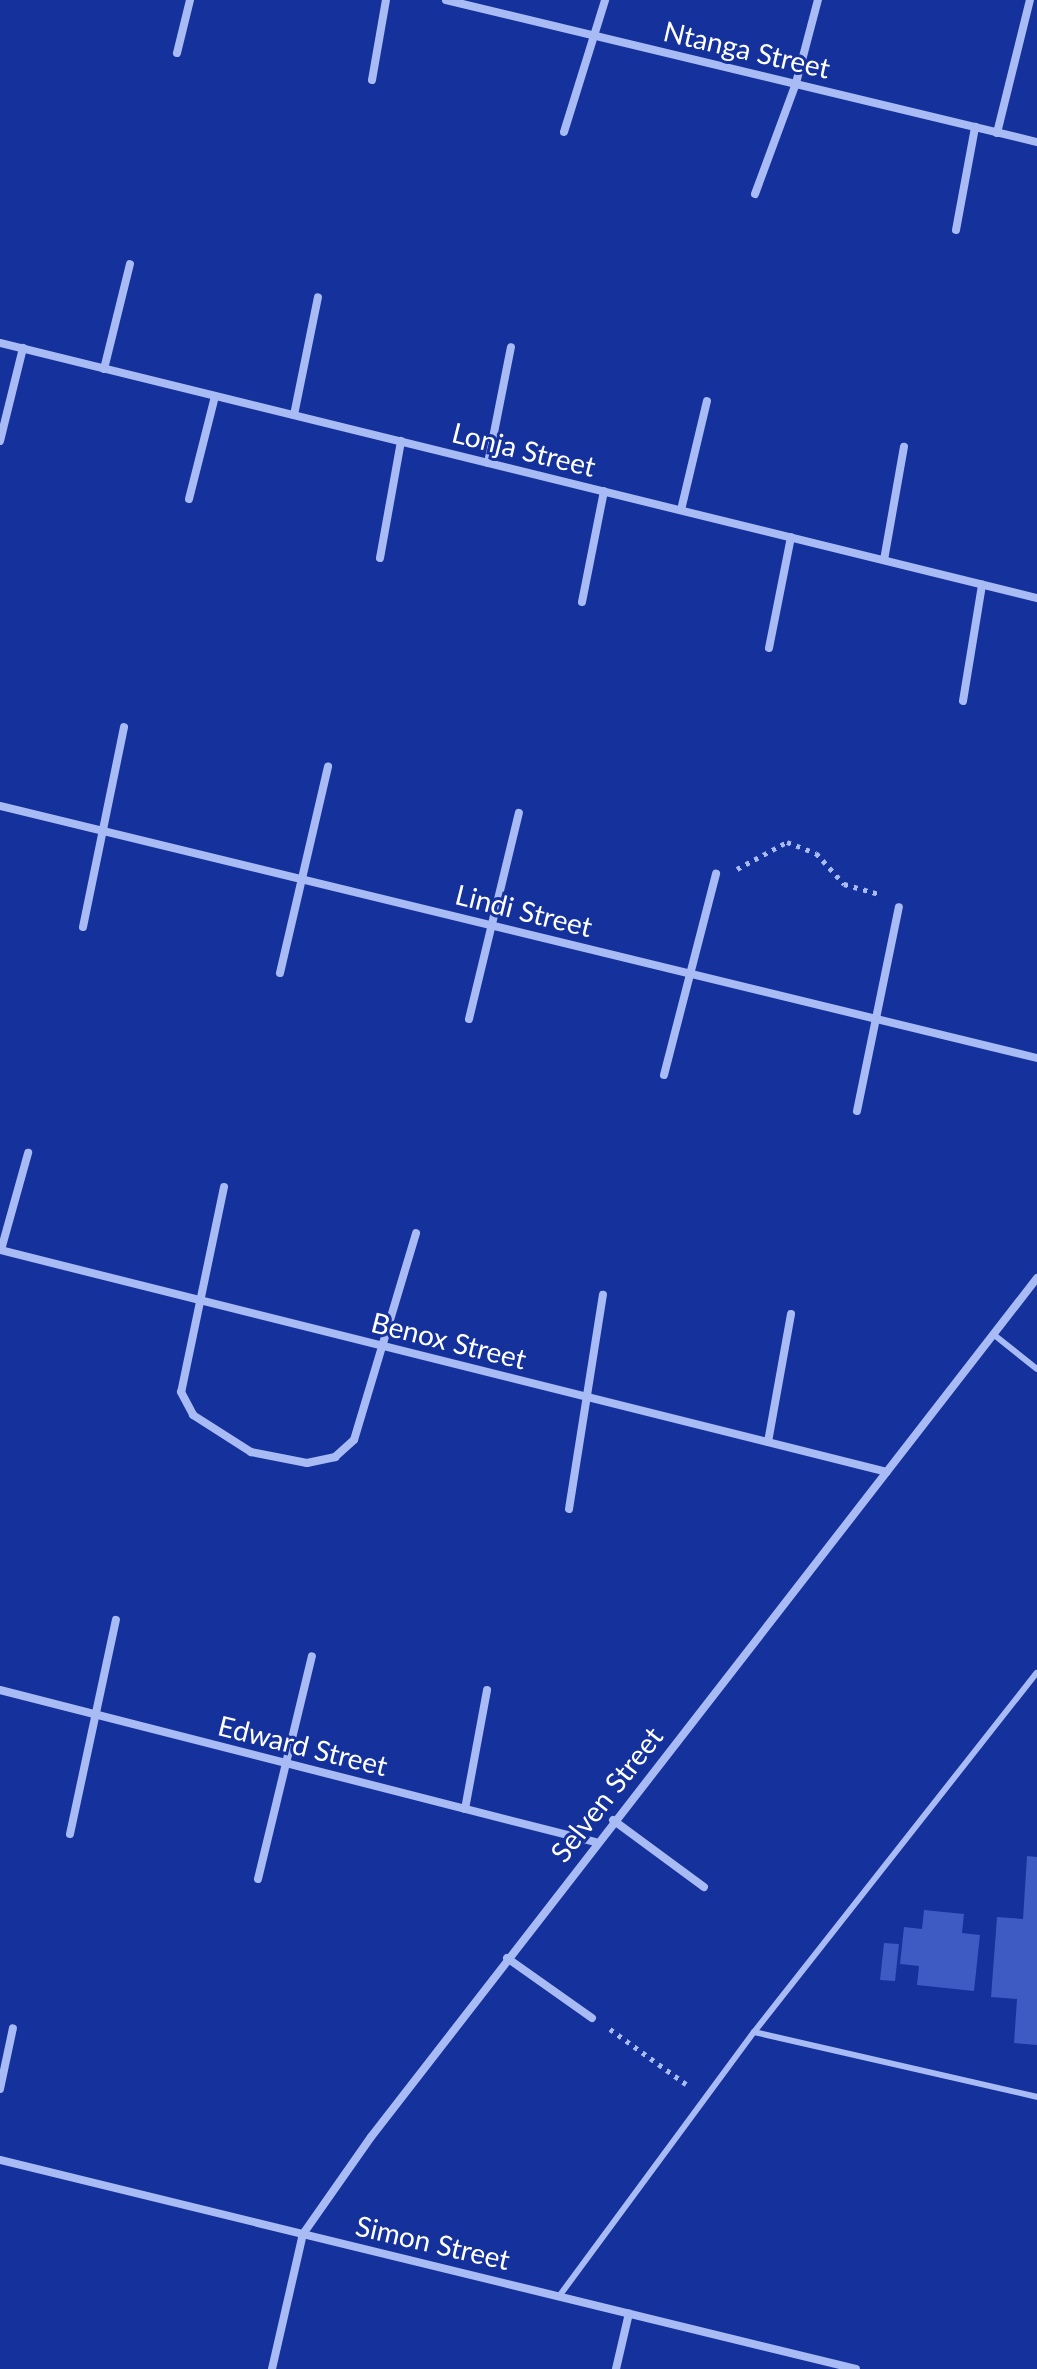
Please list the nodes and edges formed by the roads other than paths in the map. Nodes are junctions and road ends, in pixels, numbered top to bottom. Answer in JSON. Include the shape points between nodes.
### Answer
{"nodes":[{"id":1,"x":190,"y":0,"type":"edge"},
{"id":2,"x":386,"y":0,"type":"edge"},
{"id":3,"x":446,"y":0,"type":"edge"},
{"id":4,"x":605,"y":0,"type":"edge"},
{"id":5,"x":818,"y":0,"type":"edge"},
{"id":6,"x":1030,"y":0,"type":"edge"},
{"id":7,"x":596,"y":36,"type":"junction"},
{"id":8,"x":177,"y":53,"type":"dead end"},
{"id":9,"x":372,"y":80,"type":"dead end"},
{"id":10,"x":796,"y":83,"type":"junction"},
{"id":11,"x":975,"y":127,"type":"junction"},
{"id":12,"x":564,"y":132,"type":"dead end"},
{"id":13,"x":997,"y":133,"type":"junction"},
{"id":14,"x":1037,"y":142,"type":"edge"},
{"id":15,"x":755,"y":194,"type":"dead end"},
{"id":16,"x":956,"y":230,"type":"dead end"},
{"id":17,"x":130,"y":264,"type":"dead end"},
{"id":18,"x":318,"y":297,"type":"dead end"},
{"id":19,"x":0,"y":343,"type":"edge"},
{"id":20,"x":511,"y":347,"type":"dead end"},
{"id":21,"x":23,"y":348,"type":"junction"},
{"id":22,"x":104,"y":369,"type":"junction"},
{"id":23,"x":215,"y":396,"type":"junction"},
{"id":24,"x":707,"y":401,"type":"dead end"},
{"id":25,"x":294,"y":415,"type":"junction"},
{"id":26,"x":0,"y":441,"type":"edge"},
{"id":27,"x":401,"y":441,"type":"junction"},
{"id":28,"x":904,"y":447,"type":"dead end"},
{"id":29,"x":488,"y":463,"type":"junction"},
{"id":30,"x":604,"y":491,"type":"junction"},
{"id":31,"x":189,"y":499,"type":"dead end"},
{"id":32,"x":681,"y":510,"type":"junction"},
{"id":33,"x":791,"y":537,"type":"junction"},
{"id":34,"x":380,"y":558,"type":"dead end"},
{"id":35,"x":884,"y":560,"type":"junction"},
{"id":36,"x":982,"y":585,"type":"junction"},
{"id":37,"x":1037,"y":598,"type":"edge"},
{"id":38,"x":582,"y":602,"type":"dead end"},
{"id":39,"x":769,"y":648,"type":"dead end"},
{"id":40,"x":963,"y":701,"type":"dead end"},
{"id":41,"x":124,"y":727,"type":"dead end"},
{"id":42,"x":328,"y":766,"type":"dead end"},
{"id":43,"x":0,"y":806,"type":"edge"},
{"id":44,"x":519,"y":813,"type":"dead end"},
{"id":45,"x":103,"y":831,"type":"junction"},
{"id":46,"x":716,"y":874,"type":"road end"},
{"id":47,"x":304,"y":880,"type":"junction"},
{"id":48,"x":899,"y":907,"type":"road end"},
{"id":49,"x":493,"y":925,"type":"junction"},
{"id":50,"x":83,"y":927,"type":"dead end"},
{"id":51,"x":280,"y":973,"type":"dead end"},
{"id":52,"x":690,"y":974,"type":"junction"},
{"id":53,"x":469,"y":1019,"type":"dead end"},
{"id":54,"x":876,"y":1019,"type":"junction"},
{"id":55,"x":1037,"y":1058,"type":"edge"},
{"id":56,"x":664,"y":1075,"type":"dead end"},
{"id":57,"x":857,"y":1111,"type":"dead end"},
{"id":58,"x":28,"y":1153,"type":"dead end"},
{"id":59,"x":224,"y":1187,"type":"dead end"},
{"id":60,"x":416,"y":1233,"type":"dead end"},
{"id":61,"x":1,"y":1250,"type":"edge"},
{"id":62,"x":1037,"y":1278,"type":"edge"},
{"id":63,"x":603,"y":1295,"type":"dead end"},
{"id":64,"x":197,"y":1299,"type":"junction"},
{"id":65,"x":791,"y":1314,"type":"dead end"},
{"id":66,"x":993,"y":1334,"type":"junction"},
{"id":67,"x":384,"y":1346,"type":"junction"},
{"id":68,"x":1037,"y":1369,"type":"edge"},
{"id":69,"x":589,"y":1397,"type":"junction"},
{"id":70,"x":768,"y":1442,"type":"junction"},
{"id":71,"x":887,"y":1472,"type":"junction"},
{"id":72,"x":569,"y":1509,"type":"dead end"},
{"id":73,"x":116,"y":1620,"type":"dead end"},
{"id":74,"x":312,"y":1656,"type":"dead end"},
{"id":75,"x":1037,"y":1673,"type":"edge"},
{"id":76,"x":0,"y":1690,"type":"edge"},
{"id":77,"x":487,"y":1690,"type":"dead end"},
{"id":78,"x":95,"y":1715,"type":"junction"},
{"id":79,"x":285,"y":1763,"type":"junction"},
{"id":80,"x":465,"y":1809,"type":"junction"},
{"id":81,"x":613,"y":1820,"type":"junction"},
{"id":82,"x":70,"y":1834,"type":"dead end"},
{"id":83,"x":595,"y":1842,"type":"junction"},
{"id":84,"x":258,"y":1879,"type":"dead end"},
{"id":85,"x":704,"y":1887,"type":"dead end"},
{"id":86,"x":507,"y":1958,"type":"junction"},
{"id":87,"x":592,"y":2018,"type":"road end"},
{"id":88,"x":13,"y":2028,"type":"dead end"},
{"id":89,"x":754,"y":2032,"type":"junction"},
{"id":90,"x":0,"y":2089,"type":"edge"},
{"id":91,"x":1037,"y":2097,"type":"edge"},
{"id":92,"x":0,"y":2160,"type":"edge"},
{"id":93,"x":303,"y":2234,"type":"junction"},
{"id":94,"x":560,"y":2295,"type":"junction"},
{"id":95,"x":629,"y":2313,"type":"junction"},
{"id":96,"x":827,"y":2366,"type":"edge"},
{"id":97,"x":272,"y":2369,"type":"edge"},
{"id":98,"x":616,"y":2369,"type":"edge"},
{"id":99,"x":856,"y":2369,"type":"edge"}],
"edges":[{"from":1,"to":8,"type":"street"},
{"from":2,"to":9,"type":"street"},
{"from":3,"to":7,"type":"street","name":"Ntanga Street"},
{"from":4,"to":7,"type":"street"},
{"from":5,"to":10,"type":"street"},
{"from":6,"to":13,"type":"street"},
{"from":7,"to":10,"type":"street","name":"Ntanga Street"},
{"from":7,"to":12,"type":"street"},
{"from":10,"to":11,"type":"street","name":"Ntanga Street"},
{"from":10,"to":15,"type":"street"},
{"from":11,"to":13,"type":"street","name":"Ntanga Street"},
{"from":11,"to":16,"type":"street"},
{"from":13,"to":14,"type":"street","name":"Ntanga Street"},
{"from":17,"to":22,"type":"street"},
{"from":18,"to":25,"type":"street"},
{"from":19,"to":21,"type":"street","name":"Lonja Street"},
{"from":20,"to":29,"type":"street"},
{"from":21,"to":22,"type":"street","name":"Lonja Street"},
{"from":21,"to":26,"type":"street"},
{"from":22,"to":23,"type":"street","name":"Lonja Street"},
{"from":23,"to":25,"type":"street","name":"Lonja Street"},
{"from":23,"to":31,"type":"street"},
{"from":24,"to":32,"type":"street"},
{"from":25,"to":27,"type":"street","name":"Lonja Street"},
{"from":27,"to":29,"type":"street","name":"Lonja Street"},
{"from":27,"to":34,"type":"street"},
{"from":28,"to":35,"type":"street"},
{"from":29,"to":30,"type":"street","name":"Lonja Street"},
{"from":30,"to":32,"type":"street","name":"Lonja Street"},
{"from":30,"to":38,"type":"street"},
{"from":32,"to":33,"type":"street","name":"Lonja Street"},
{"from":33,"to":35,"type":"street","name":"Lonja Street"},
{"from":33,"to":39,"type":"street"},
{"from":35,"to":36,"type":"street","name":"Lonja Street"},
{"from":36,"to":37,"type":"street","name":"Lonja Street"},
{"from":36,"to":40,"type":"street"},
{"from":41,"to":45,"type":"street"},
{"from":42,"to":47,"type":"street"},
{"from":43,"to":45,"type":"street","name":"Lindi Street"},
{"from":44,"to":49,"type":"street"},
{"from":45,"to":47,"type":"street","name":"Lindi Street"},
{"from":45,"to":50,"type":"street"},
{"from":46,"to":52,"type":"street"},
{"from":47,"to":49,"type":"street","name":"Lindi Street"},
{"from":47,"to":51,"type":"street"},
{"from":48,"to":54,"type":"street"},
{"from":49,"to":52,"type":"street","name":"Lindi Street"},
{"from":49,"to":53,"type":"street"},
{"from":52,"to":54,"type":"street","name":"Lindi Street"},
{"from":52,"to":56,"type":"street"},
{"from":54,"to":55,"type":"street","name":"Lindi Street"},
{"from":54,"to":57,"type":"street"},
{"from":58,"to":61,"type":"street"},
{"from":59,"to":64,"type":"street"},
{"from":60,"to":67,"type":"street"},
{"from":61,"to":64,"type":"street","name":"Benox Street"},
{"from":62,"to":66,"type":"street","name":"Selven Street"},
{"from":63,"to":69,"type":"street"},
{"from":64,"to":67,"type":"street","name":"Benox Street"},
{"from":64,"to":67,"type":"street","via":[[181,1392],[184,1405],[251,1452],[307,1463],[335,1457],[354,1440]]},
{"from":65,"to":70,"type":"street"},
{"from":66,"to":68,"type":"lane"},
{"from":66,"to":71,"type":"street","name":"Selven Street"},
{"from":67,"to":69,"type":"street","name":"Benox Street"},
{"from":69,"to":70,"type":"street","name":"Benox Street"},
{"from":69,"to":72,"type":"street"},
{"from":70,"to":71,"type":"street","name":"Benox Street"},
{"from":71,"to":81,"type":"street","name":"Selven Street"},
{"from":73,"to":78,"type":"street"},
{"from":74,"to":79,"type":"street"},
{"from":75,"to":89,"type":"lane"},
{"from":76,"to":78,"type":"street","name":"Edward Street"},
{"from":77,"to":80,"type":"street"},
{"from":78,"to":79,"type":"street","name":"Edward Street"},
{"from":78,"to":82,"type":"street"},
{"from":79,"to":80,"type":"street","name":"Edward Street"},
{"from":79,"to":84,"type":"street"},
{"from":80,"to":83,"type":"street","name":"Edward Street"},
{"from":81,"to":83,"type":"street","name":"Selven Street"},
{"from":81,"to":85,"type":"street"},
{"from":83,"to":86,"type":"street","name":"Selven Street"},
{"from":86,"to":87,"type":"street"},
{"from":86,"to":93,"type":"street","name":"Selven Street"},
{"from":88,"to":90,"type":"street"},
{"from":89,"to":91,"type":"lane"},
{"from":89,"to":94,"type":"lane"},
{"from":92,"to":93,"type":"street","name":"Simon Street"},
{"from":93,"to":94,"type":"street","name":"Simon Street"},
{"from":93,"to":97,"type":"street","name":"Selven Street"},
{"from":94,"to":95,"type":"street","name":"Simon Street"},
{"from":95,"to":96,"type":"street","name":"Simon Street"},
{"from":95,"to":98,"type":"street"},
{"from":96,"to":99,"type":"street","name":"Simon Street"}]}
